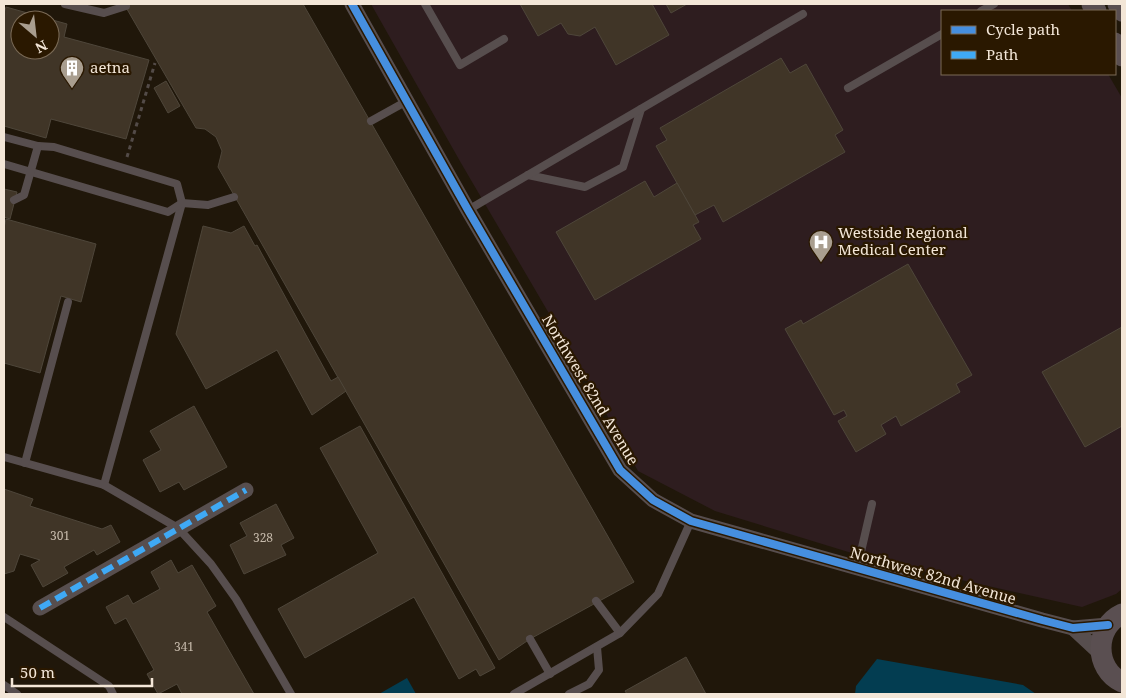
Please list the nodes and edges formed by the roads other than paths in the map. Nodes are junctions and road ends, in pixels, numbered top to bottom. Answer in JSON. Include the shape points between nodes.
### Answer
{"nodes":[{"id":1,"x":66,"y":4,"type":"edge"},
{"id":2,"x":352,"y":4,"type":"edge"},
{"id":3,"x":425,"y":4,"type":"edge"},
{"id":4,"x":994,"y":4,"type":"edge"},
{"id":5,"x":1118,"y":4,"type":"edge"},
{"id":6,"x":126,"y":6,"type":"dead end"},
{"id":7,"x":983,"y":10,"type":"edge"},
{"id":8,"x":1122,"y":11,"type":"edge"},
{"id":9,"x":803,"y":14,"type":"dead end"},
{"id":10,"x":941,"y":35,"type":"edge"},
{"id":11,"x":504,"y":39,"type":"dead end"},
{"id":12,"x":1116,"y":45,"type":"edge"},
{"id":13,"x":1122,"y":56,"type":"edge"},
{"id":14,"x":848,"y":88,"type":"dead end"},
{"id":15,"x":407,"y":101,"type":"junction"},
{"id":16,"x":641,"y":109,"type":"junction"},
{"id":17,"x":370,"y":121,"type":"dead end"},
{"id":18,"x":4,"y":137,"type":"edge"},
{"id":19,"x":38,"y":146,"type":"junction"},
{"id":20,"x":4,"y":164,"type":"edge"},
{"id":21,"x":32,"y":172,"type":"junction"},
{"id":22,"x":528,"y":174,"type":"junction"},
{"id":23,"x":234,"y":197,"type":"dead end"},
{"id":24,"x":14,"y":200,"type":"dead end"},
{"id":25,"x":182,"y":202,"type":"junction"},
{"id":26,"x":468,"y":210,"type":"junction"},
{"id":27,"x":68,"y":302,"type":"dead end"},
{"id":28,"x":4,"y":457,"type":"edge"},
{"id":29,"x":25,"y":463,"type":"junction"},
{"id":30,"x":104,"y":485,"type":"junction"},
{"id":31,"x":246,"y":490,"type":"dead end"},
{"id":32,"x":872,"y":504,"type":"dead end"},
{"id":33,"x":691,"y":521,"type":"junction"},
{"id":34,"x":178,"y":528,"type":"junction"},
{"id":35,"x":857,"y":569,"type":"junction"},
{"id":36,"x":596,"y":602,"type":"dead end"},
{"id":37,"x":40,"y":608,"type":"dead end"},
{"id":38,"x":4,"y":617,"type":"edge"},
{"id":39,"x":1115,"y":619,"type":"edge"},
{"id":40,"x":1073,"y":628,"type":"junction"},
{"id":41,"x":620,"y":633,"type":"junction"},
{"id":42,"x":530,"y":639,"type":"dead end"},
{"id":43,"x":597,"y":647,"type":"junction"},
{"id":44,"x":1101,"y":654,"type":"junction"},
{"id":45,"x":550,"y":674,"type":"junction"},
{"id":46,"x":1122,"y":682,"type":"edge"},
{"id":47,"x":4,"y":685,"type":"edge"},
{"id":48,"x":519,"y":693,"type":"edge"},
{"id":49,"x":18,"y":694,"type":"edge"},
{"id":50,"x":114,"y":694,"type":"edge"},
{"id":51,"x":291,"y":694,"type":"edge"},
{"id":52,"x":569,"y":694,"type":"edge"}],
"edges":[{"from":1,"to":6,"type":"lane","via":[[104,13]]},
{"from":2,"to":15,"type":"street","name":"Northwest 82nd Avenue"},
{"from":3,"to":11,"type":"lane","via":[[460,65]]},
{"from":4,"to":7,"type":"lane"},
{"from":5,"to":8,"type":"street"},
{"from":9,"to":16,"type":"lane"},
{"from":10,"to":14,"type":"lane"},
{"from":12,"to":13,"type":"street"},
{"from":15,"to":17,"type":"lane"},
{"from":15,"to":26,"type":"street","name":"Northwest 82nd Avenue"},
{"from":16,"to":22,"type":"lane"},
{"from":16,"to":22,"type":"lane","via":[[623,166],[585,187]]},
{"from":18,"to":19,"type":"lane"},
{"from":19,"to":21,"type":"lane"},
{"from":19,"to":25,"type":"lane","via":[[54,147],[176,184]]},
{"from":20,"to":21,"type":"lane"},
{"from":21,"to":24,"type":"lane","via":[[24,195]]},
{"from":21,"to":25,"type":"lane","via":[[168,212]]},
{"from":22,"to":26,"type":"lane"},
{"from":23,"to":25,"type":"lane","via":[[208,206]]},
{"from":25,"to":30,"type":"lane"},
{"from":26,"to":33,"type":"street","name":"Northwest 82nd Avenue","via":[[620,470],[653,500]]},
{"from":27,"to":29,"type":"lane"},
{"from":28,"to":29,"type":"lane"},
{"from":29,"to":30,"type":"lane"},
{"from":30,"to":34,"type":"lane"},
{"from":31,"to":34,"type":"street"},
{"from":32,"to":35,"type":"lane"},
{"from":33,"to":35,"type":"street","name":"Northwest 82nd Avenue"},
{"from":33,"to":41,"type":"lane","via":[[658,594]]},
{"from":34,"to":37,"type":"street"},
{"from":34,"to":51,"type":"lane","via":[[211,564],[236,599]]},
{"from":35,"to":40,"type":"street","name":"Northwest 82nd Avenue"},
{"from":36,"to":41,"type":"lane"},
{"from":38,"to":50,"type":"lane","via":[[109,686]]},
{"from":39,"to":40,"type":"street","name":"Northwest 82nd Avenue"},
{"from":39,"to":44,"type":"street","via":[[1103,634]]},
{"from":40,"to":44,"type":"street","name":"Northwest 82nd Avenue"},
{"from":41,"to":43,"type":"lane"},
{"from":42,"to":45,"type":"lane"},
{"from":43,"to":45,"type":"lane"},
{"from":43,"to":52,"type":"lane","via":[[599,670],[589,684]]},
{"from":44,"to":46,"type":"street","via":[[1110,673]]},
{"from":45,"to":48,"type":"lane"},
{"from":47,"to":49,"type":"lane"}]}
